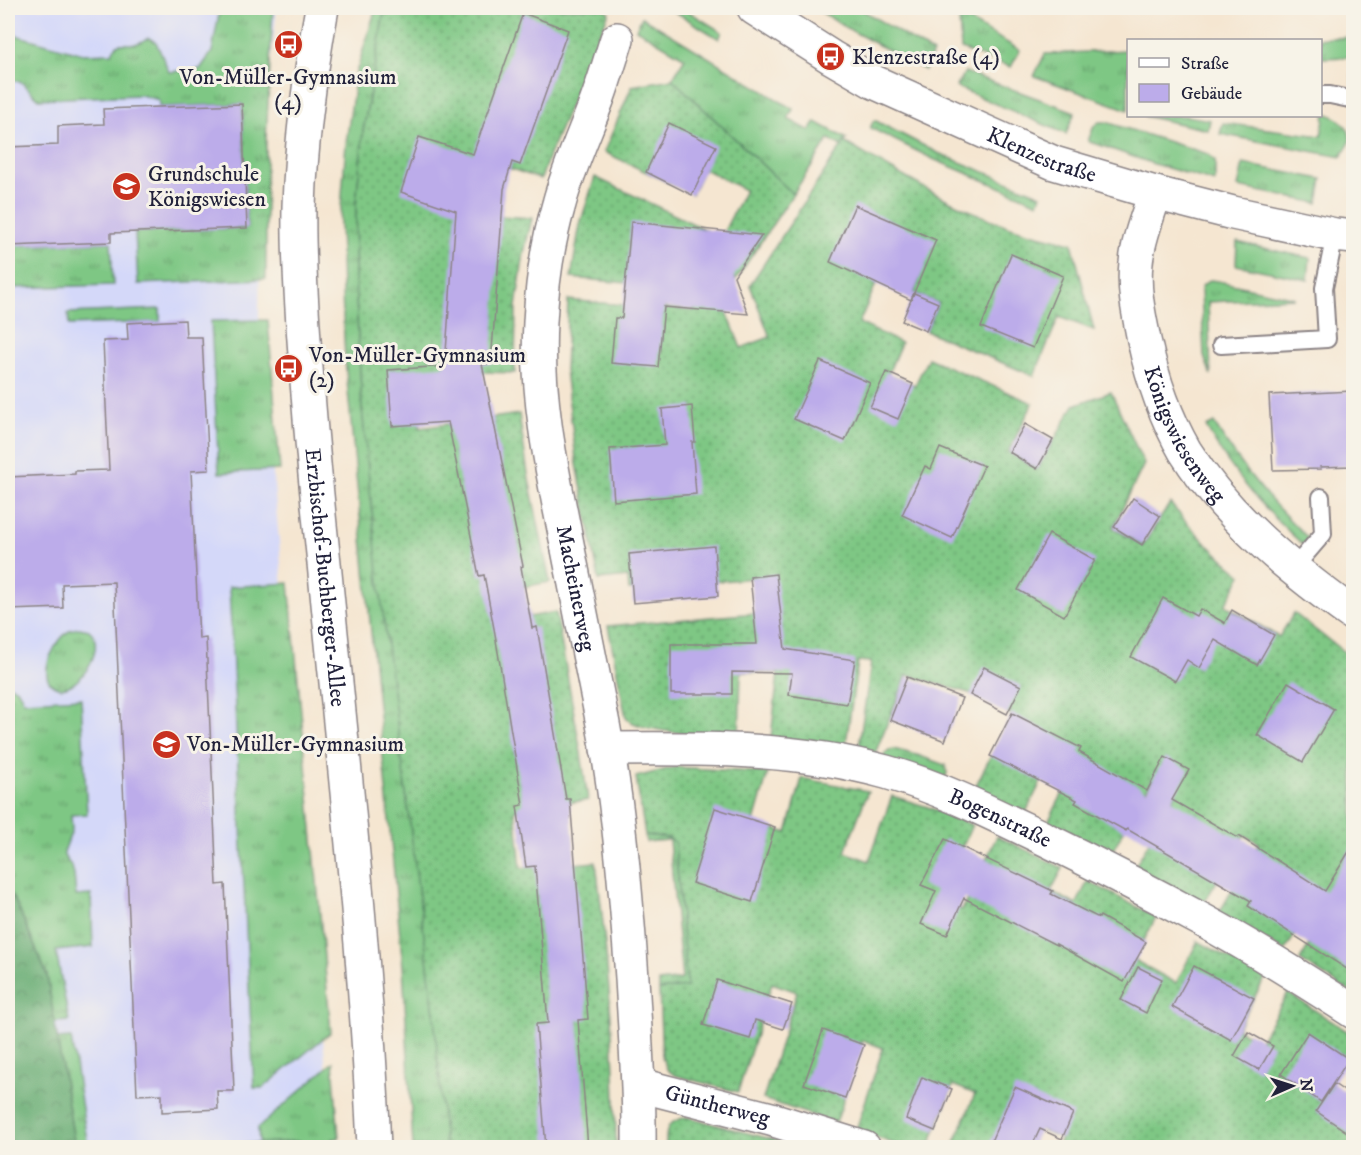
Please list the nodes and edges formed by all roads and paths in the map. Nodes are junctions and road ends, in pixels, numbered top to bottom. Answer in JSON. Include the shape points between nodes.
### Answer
{"nodes":[{"id":1,"x":322,"y":8,"type":"edge"},
{"id":2,"x":754,"y":8,"type":"edge"},
{"id":3,"x":617,"y":39,"type":"dead end"},
{"id":4,"x":1322,"y":95,"type":"edge"},
{"id":5,"x":1353,"y":100,"type":"edge"},
{"id":6,"x":1155,"y":193,"type":"junction"},
{"id":7,"x":1344,"y":236,"type":"edge"},
{"id":8,"x":1221,"y":345,"type":"dead end"},
{"id":9,"x":1322,"y":497,"type":"dead end"},
{"id":10,"x":1293,"y":569,"type":"junction"},
{"id":11,"x":1353,"y":615,"type":"edge"},
{"id":12,"x":607,"y":749,"type":"junction"},
{"id":13,"x":1353,"y":1012,"type":"edge"},
{"id":14,"x":639,"y":1085,"type":"junction"},
{"id":15,"x":374,"y":1148,"type":"edge"},
{"id":16,"x":639,"y":1148,"type":"edge"},
{"id":17,"x":864,"y":1148,"type":"edge"}],
"edges":[{"from":1,"to":15,"type":"street","name":"Erzbischof-Buchberger-Allee","via":[[302,150],[300,288],[363,958]]},
{"from":2,"to":6,"type":"street","name":"Klenzestraße","via":[[874,82],[1054,163]]},
{"from":3,"to":12,"type":"street","name":"Macheinerweg","via":[[559,204],[542,288],[539,366],[551,463]]},
{"from":4,"to":5,"type":"lane"},
{"from":6,"to":7,"type":"street","name":"Klenzestraße"},
{"from":6,"to":10,"type":"street","name":"Königswiesenweg","via":[[1135,265],[1139,317],[1161,398],[1201,475],[1259,539]]},
{"from":7,"to":8,"type":"lane","via":[[1324,288],[1327,339]]},
{"from":9,"to":10,"type":"lane","via":[[1323,534]]},
{"from":10,"to":11,"type":"street","name":"Königswiesenweg"},
{"from":12,"to":13,"type":"street","name":"Bogenstraße","via":[[782,753],[885,772],[922,784],[992,813],[1203,920]]},
{"from":12,"to":14,"type":"street","name":"Macheinerweg","via":[[627,907]]},
{"from":14,"to":16,"type":"street","name":"Macheinerweg"},
{"from":14,"to":17,"type":"street","name":"Güntherweg"}]}
